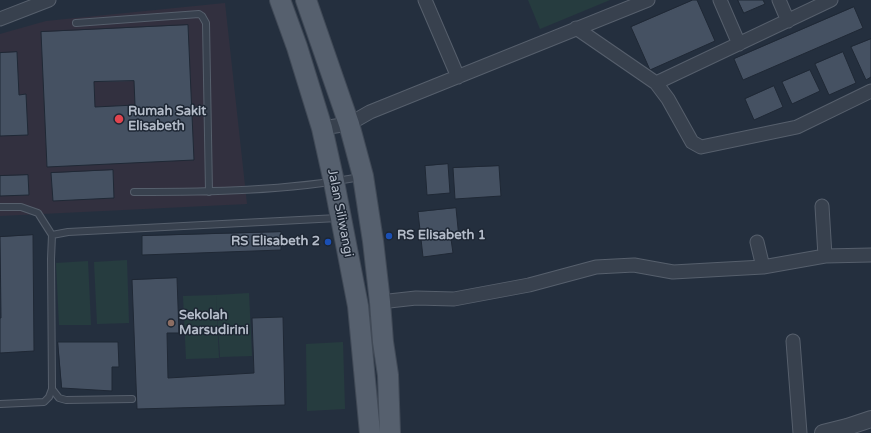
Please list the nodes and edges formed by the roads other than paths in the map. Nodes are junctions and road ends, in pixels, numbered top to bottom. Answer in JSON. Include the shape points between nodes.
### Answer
{"nodes":[{"id":1,"x":49,"y":0,"type":"edge"},
{"id":2,"x":280,"y":0,"type":"edge"},
{"id":3,"x":306,"y":0,"type":"edge"},
{"id":4,"x":425,"y":0,"type":"edge"},
{"id":5,"x":648,"y":0,"type":"edge"},
{"id":6,"x":720,"y":0,"type":"edge"},
{"id":7,"x":779,"y":0,"type":"edge"},
{"id":8,"x":831,"y":0,"type":"edge"},
{"id":9,"x":0,"y":19,"type":"edge"},
{"id":10,"x":788,"y":20,"type":"junction"},
{"id":11,"x":76,"y":24,"type":"dead end"},
{"id":12,"x":576,"y":28,"type":"junction"},
{"id":13,"x":739,"y":44,"type":"junction"},
{"id":14,"x":458,"y":77,"type":"junction"},
{"id":15,"x":656,"y":83,"type":"junction"},
{"id":16,"x":871,"y":91,"type":"edge"},
{"id":17,"x":349,"y":124,"type":"junction"},
{"id":18,"x":322,"y":128,"type":"junction"},
{"id":19,"x":363,"y":176,"type":"junction"},
{"id":20,"x":334,"y":182,"type":"junction"},
{"id":21,"x":134,"y":192,"type":"dead end"},
{"id":22,"x":209,"y":192,"type":"junction"},
{"id":23,"x":822,"y":206,"type":"dead end"},
{"id":24,"x":0,"y":207,"type":"edge"},
{"id":25,"x":342,"y":218,"type":"junction"},
{"id":26,"x":52,"y":235,"type":"junction"},
{"id":27,"x":757,"y":242,"type":"dead end"},
{"id":28,"x":871,"y":255,"type":"edge"},
{"id":29,"x":825,"y":256,"type":"junction"},
{"id":30,"x":763,"y":267,"type":"junction"},
{"id":31,"x":380,"y":302,"type":"junction"},
{"id":32,"x":793,"y":341,"type":"dead end"},
{"id":33,"x":52,"y":389,"type":"junction"},
{"id":34,"x":132,"y":399,"type":"dead end"},
{"id":35,"x":0,"y":404,"type":"edge"},
{"id":36,"x":871,"y":419,"type":"edge"},
{"id":37,"x":370,"y":433,"type":"edge"},
{"id":38,"x":390,"y":433,"type":"edge"},
{"id":39,"x":800,"y":433,"type":"edge"},
{"id":40,"x":823,"y":433,"type":"edge"}],
"edges":[{"from":1,"to":9,"type":"street"},
{"from":2,"to":18,"type":"main road","name":"Jalan Siliwangi"},
{"from":3,"to":17,"type":"main road","name":"Jalan Siliwangi"},
{"from":4,"to":14,"type":"street"},
{"from":5,"to":12,"type":"street"},
{"from":6,"to":13,"type":"street"},
{"from":7,"to":10,"type":"street"},
{"from":8,"to":10,"type":"street"},
{"from":10,"to":13,"type":"street"},
{"from":11,"to":22,"type":"lane","via":[[199,14],[202,16],[206,23]]},
{"from":12,"to":14,"type":"street"},
{"from":12,"to":15,"type":"street"},
{"from":13,"to":15,"type":"street"},
{"from":14,"to":17,"type":"street","via":[[370,112]]},
{"from":15,"to":16,"type":"street","via":[[668,98],[692,142],[701,147],[797,127]]},
{"from":17,"to":18,"type":"street"},
{"from":17,"to":19,"type":"main road","name":"Jalan Siliwangi"},
{"from":18,"to":20,"type":"main road","name":"Jalan Siliwangi"},
{"from":19,"to":20,"type":"lane"},
{"from":19,"to":31,"type":"main road","name":"Jalan Siliwangi"},
{"from":20,"to":22,"type":"lane"},
{"from":20,"to":25,"type":"main road","name":"Jalan Siliwangi"},
{"from":21,"to":22,"type":"lane"},
{"from":23,"to":29,"type":"street"},
{"from":24,"to":26,"type":"lane","via":[[21,207],[38,213]]},
{"from":25,"to":26,"type":"lane"},
{"from":25,"to":37,"type":"main road","name":"Jalan Siliwangi","via":[[358,306]]},
{"from":26,"to":33,"type":"lane"},
{"from":27,"to":30,"type":"street"},
{"from":28,"to":29,"type":"street"},
{"from":29,"to":30,"type":"street"},
{"from":30,"to":31,"type":"street","via":[[673,272],[634,266],[596,267],[529,285],[461,298],[416,298]]},
{"from":31,"to":38,"type":"main road","name":"Jalan Siliwangi","via":[[388,375]]},
{"from":32,"to":39,"type":"street"},
{"from":33,"to":34,"type":"lane","via":[[59,398],[66,400]]},
{"from":33,"to":35,"type":"lane","via":[[44,402]]},
{"from":36,"to":40,"type":"street"}]}
